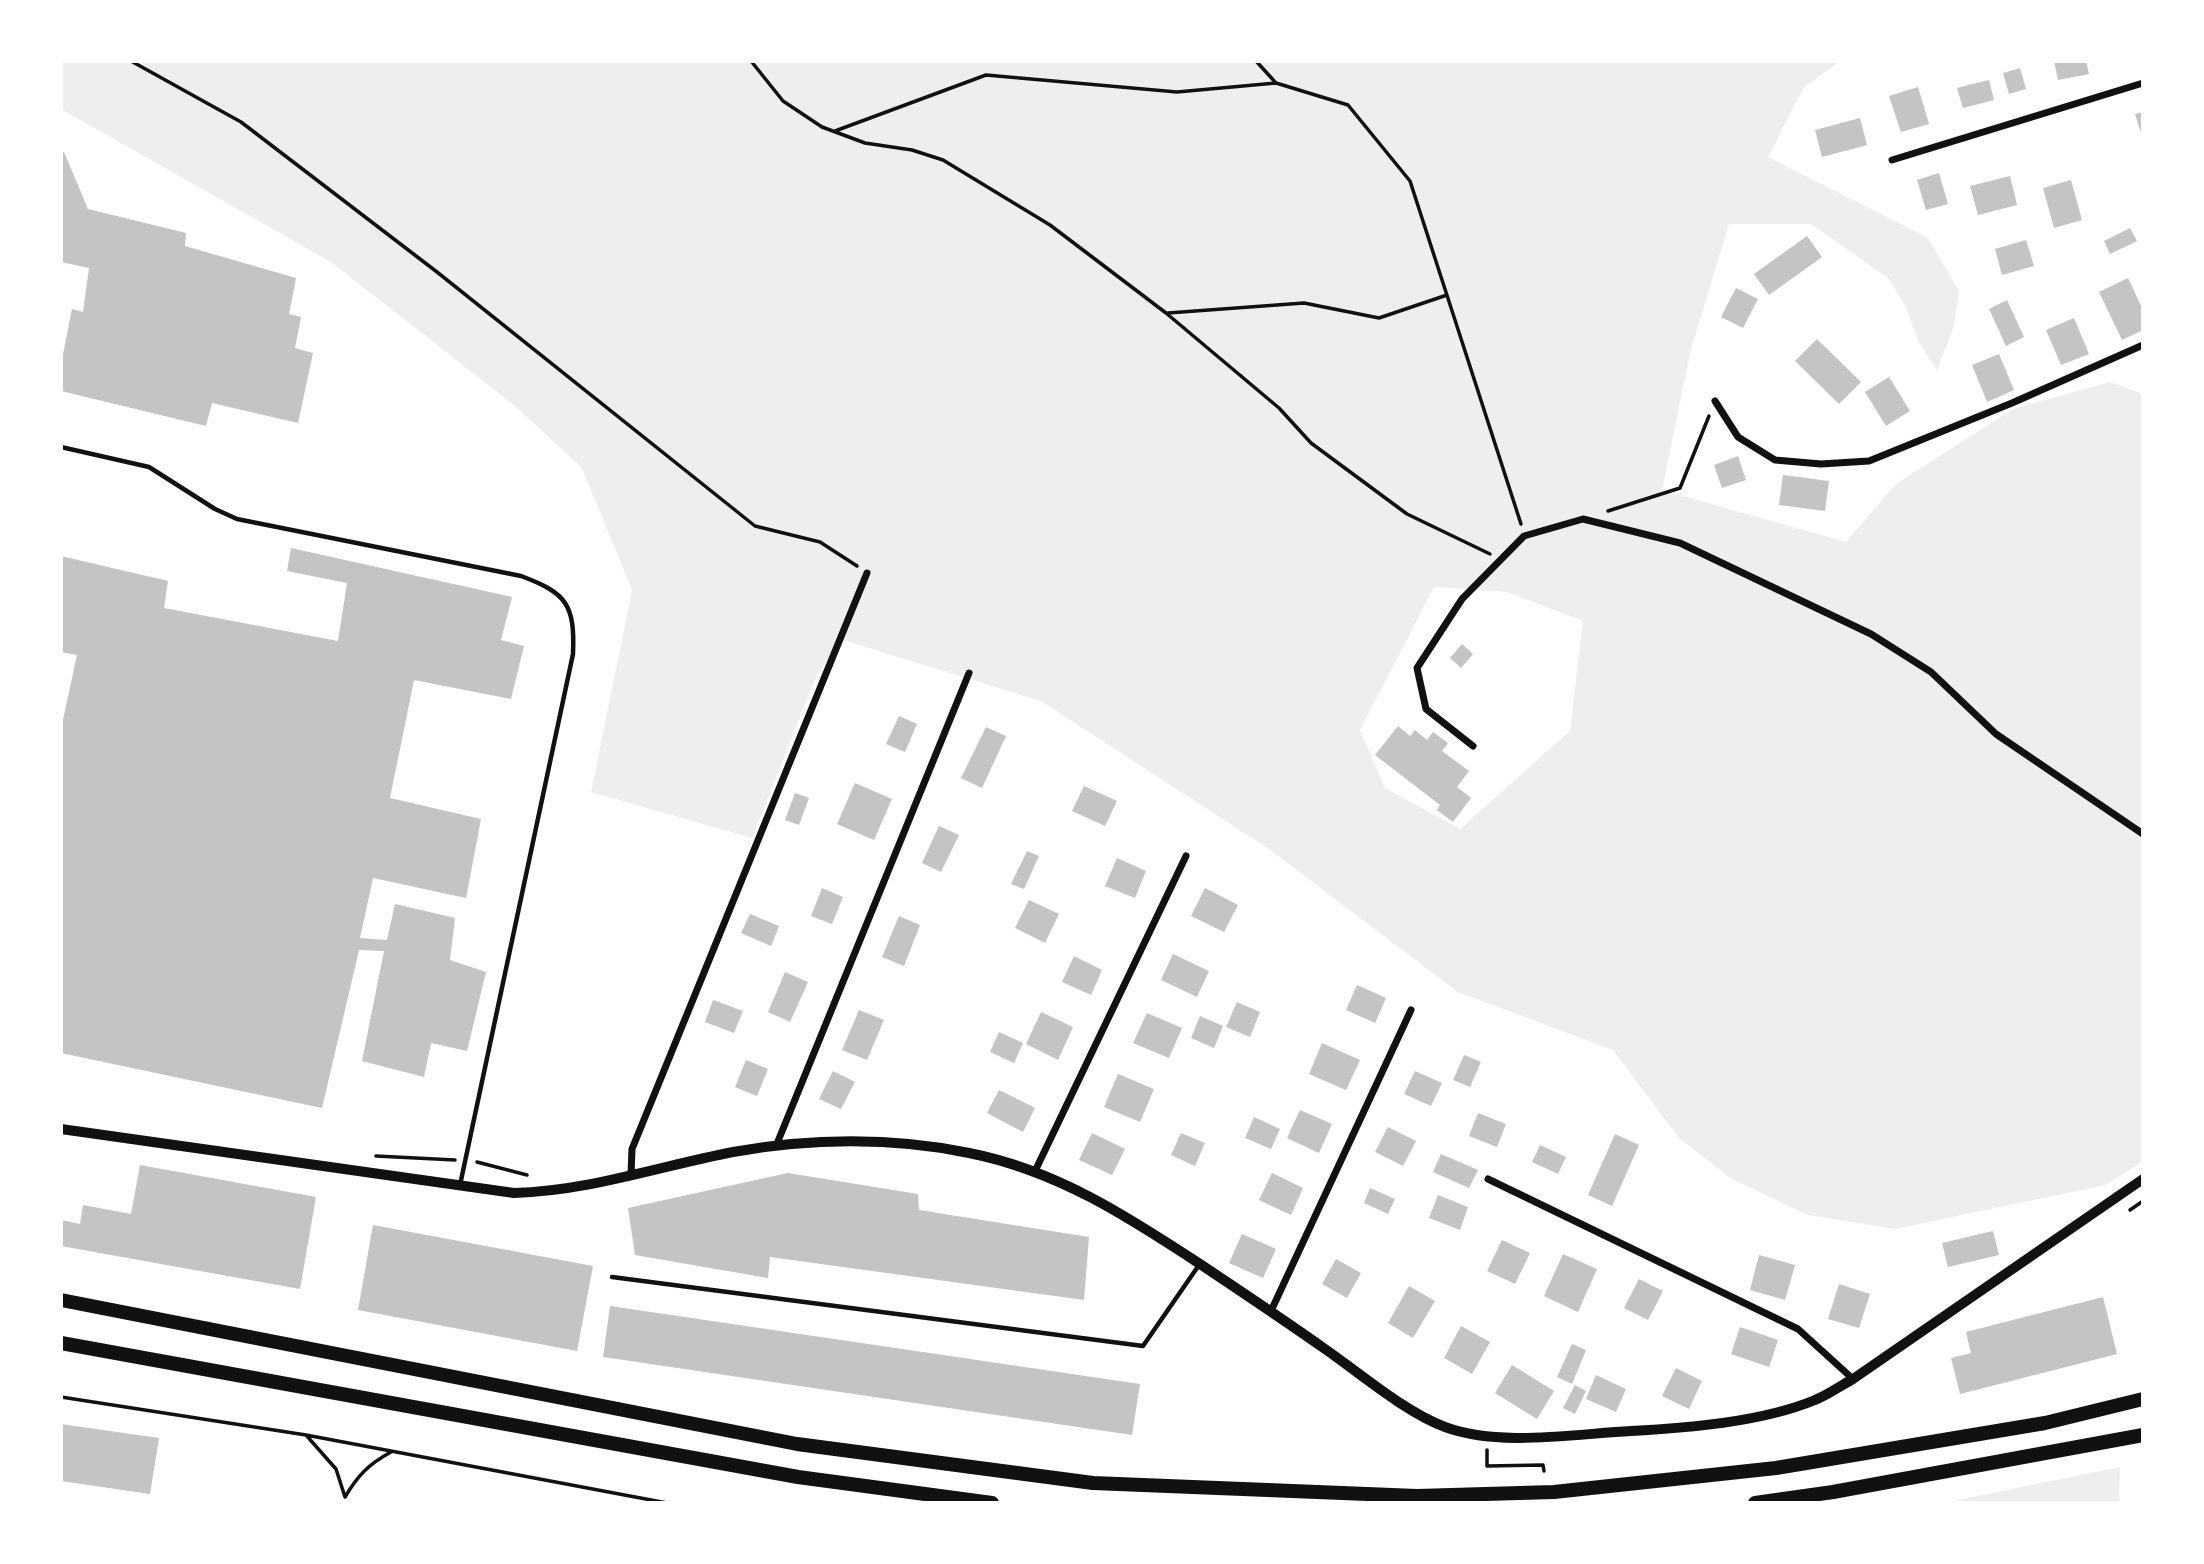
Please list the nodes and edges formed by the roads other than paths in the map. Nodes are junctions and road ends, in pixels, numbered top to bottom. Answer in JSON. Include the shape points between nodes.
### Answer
{"nodes":[{"id":1,"x":2143,"y":83,"type":"edge"},
{"id":2,"x":1892,"y":160,"type":"dead end"},
{"id":3,"x":2143,"y":345,"type":"edge"},
{"id":4,"x":1715,"y":401,"type":"road end"},
{"id":5,"x":61,"y":447,"type":"edge"},
{"id":6,"x":867,"y":573,"type":"road end"},
{"id":7,"x":969,"y":673,"type":"dead end"},
{"id":8,"x":1473,"y":746,"type":"dead end"},
{"id":9,"x":2143,"y":834,"type":"edge"},
{"id":10,"x":1186,"y":856,"type":"dead end"},
{"id":11,"x":1411,"y":1010,"type":"dead end"},
{"id":12,"x":61,"y":1129,"type":"edge"},
{"id":13,"x":776,"y":1146,"type":"junction"},
{"id":14,"x":1036,"y":1169,"type":"junction"},
{"id":15,"x":631,"y":1175,"type":"junction"},
{"id":16,"x":1488,"y":1179,"type":"dead end"},
{"id":17,"x":2143,"y":1179,"type":"edge"},
{"id":18,"x":460,"y":1186,"type":"junction"},
{"id":19,"x":1200,"y":1264,"type":"junction"},
{"id":20,"x":612,"y":1277,"type":"dead end"},
{"id":21,"x":61,"y":1300,"type":"edge"},
{"id":22,"x":1271,"y":1311,"type":"junction"},
{"id":23,"x":61,"y":1343,"type":"edge"},
{"id":24,"x":1853,"y":1380,"type":"junction"},
{"id":25,"x":2143,"y":1399,"type":"edge"},
{"id":26,"x":2143,"y":1435,"type":"edge"},
{"id":27,"x":1833,"y":1492,"type":"junction"},
{"id":28,"x":992,"y":1503,"type":"edge"},
{"id":29,"x":1755,"y":1503,"type":"edge"},
{"id":30,"x":1810,"y":1503,"type":"edge"}],
"edges":[{"from":1,"to":2,"type":"street"},
{"from":3,"to":4,"type":"street","via":[[1869,461],[1821,464],[1775,460],[1738,437]]},
{"from":5,"to":18,"type":"lane","via":[[149,467],[237,519],[520,576],[549,586],[569,606],[574,624],[572,654]]},
{"from":6,"to":15,"type":"street","via":[[632,1149]]},
{"from":7,"to":13,"type":"street"},
{"from":8,"to":9,"type":"street","via":[[1426,709],[1417,668],[1462,599],[1524,536],[1583,519],[1680,542],[1871,634],[1931,671],[1996,734]]},
{"from":10,"to":14,"type":"street"},
{"from":11,"to":22,"type":"street"},
{"from":12,"to":18,"type":"street"},
{"from":13,"to":14,"type":"street","via":[[906,1144],[968,1152]]},
{"from":13,"to":15,"type":"street"},
{"from":14,"to":19,"type":"street","via":[[1136,1221]]},
{"from":15,"to":18,"type":"street","via":[[551,1192]]},
{"from":16,"to":24,"type":"street","via":[[1798,1329]]},
{"from":17,"to":24,"type":"street"},
{"from":19,"to":20,"type":"lane","via":[[1143,1346]]},
{"from":19,"to":22,"type":"street"},
{"from":21,"to":25,"type":"highway","via":[[797,1444],[1093,1483],[1417,1496],[1554,1492],[1790,1466],[2045,1423]]},
{"from":22,"to":24,"type":"street","via":[[1444,1427],[1486,1438],[1645,1430],[1768,1415],[1816,1400]]},
{"from":23,"to":28,"type":"highway","via":[[798,1477]]},
{"from":26,"to":27,"type":"highway"},
{"from":27,"to":29,"type":"highway"},
{"from":27,"to":30,"type":"highway"}]}
